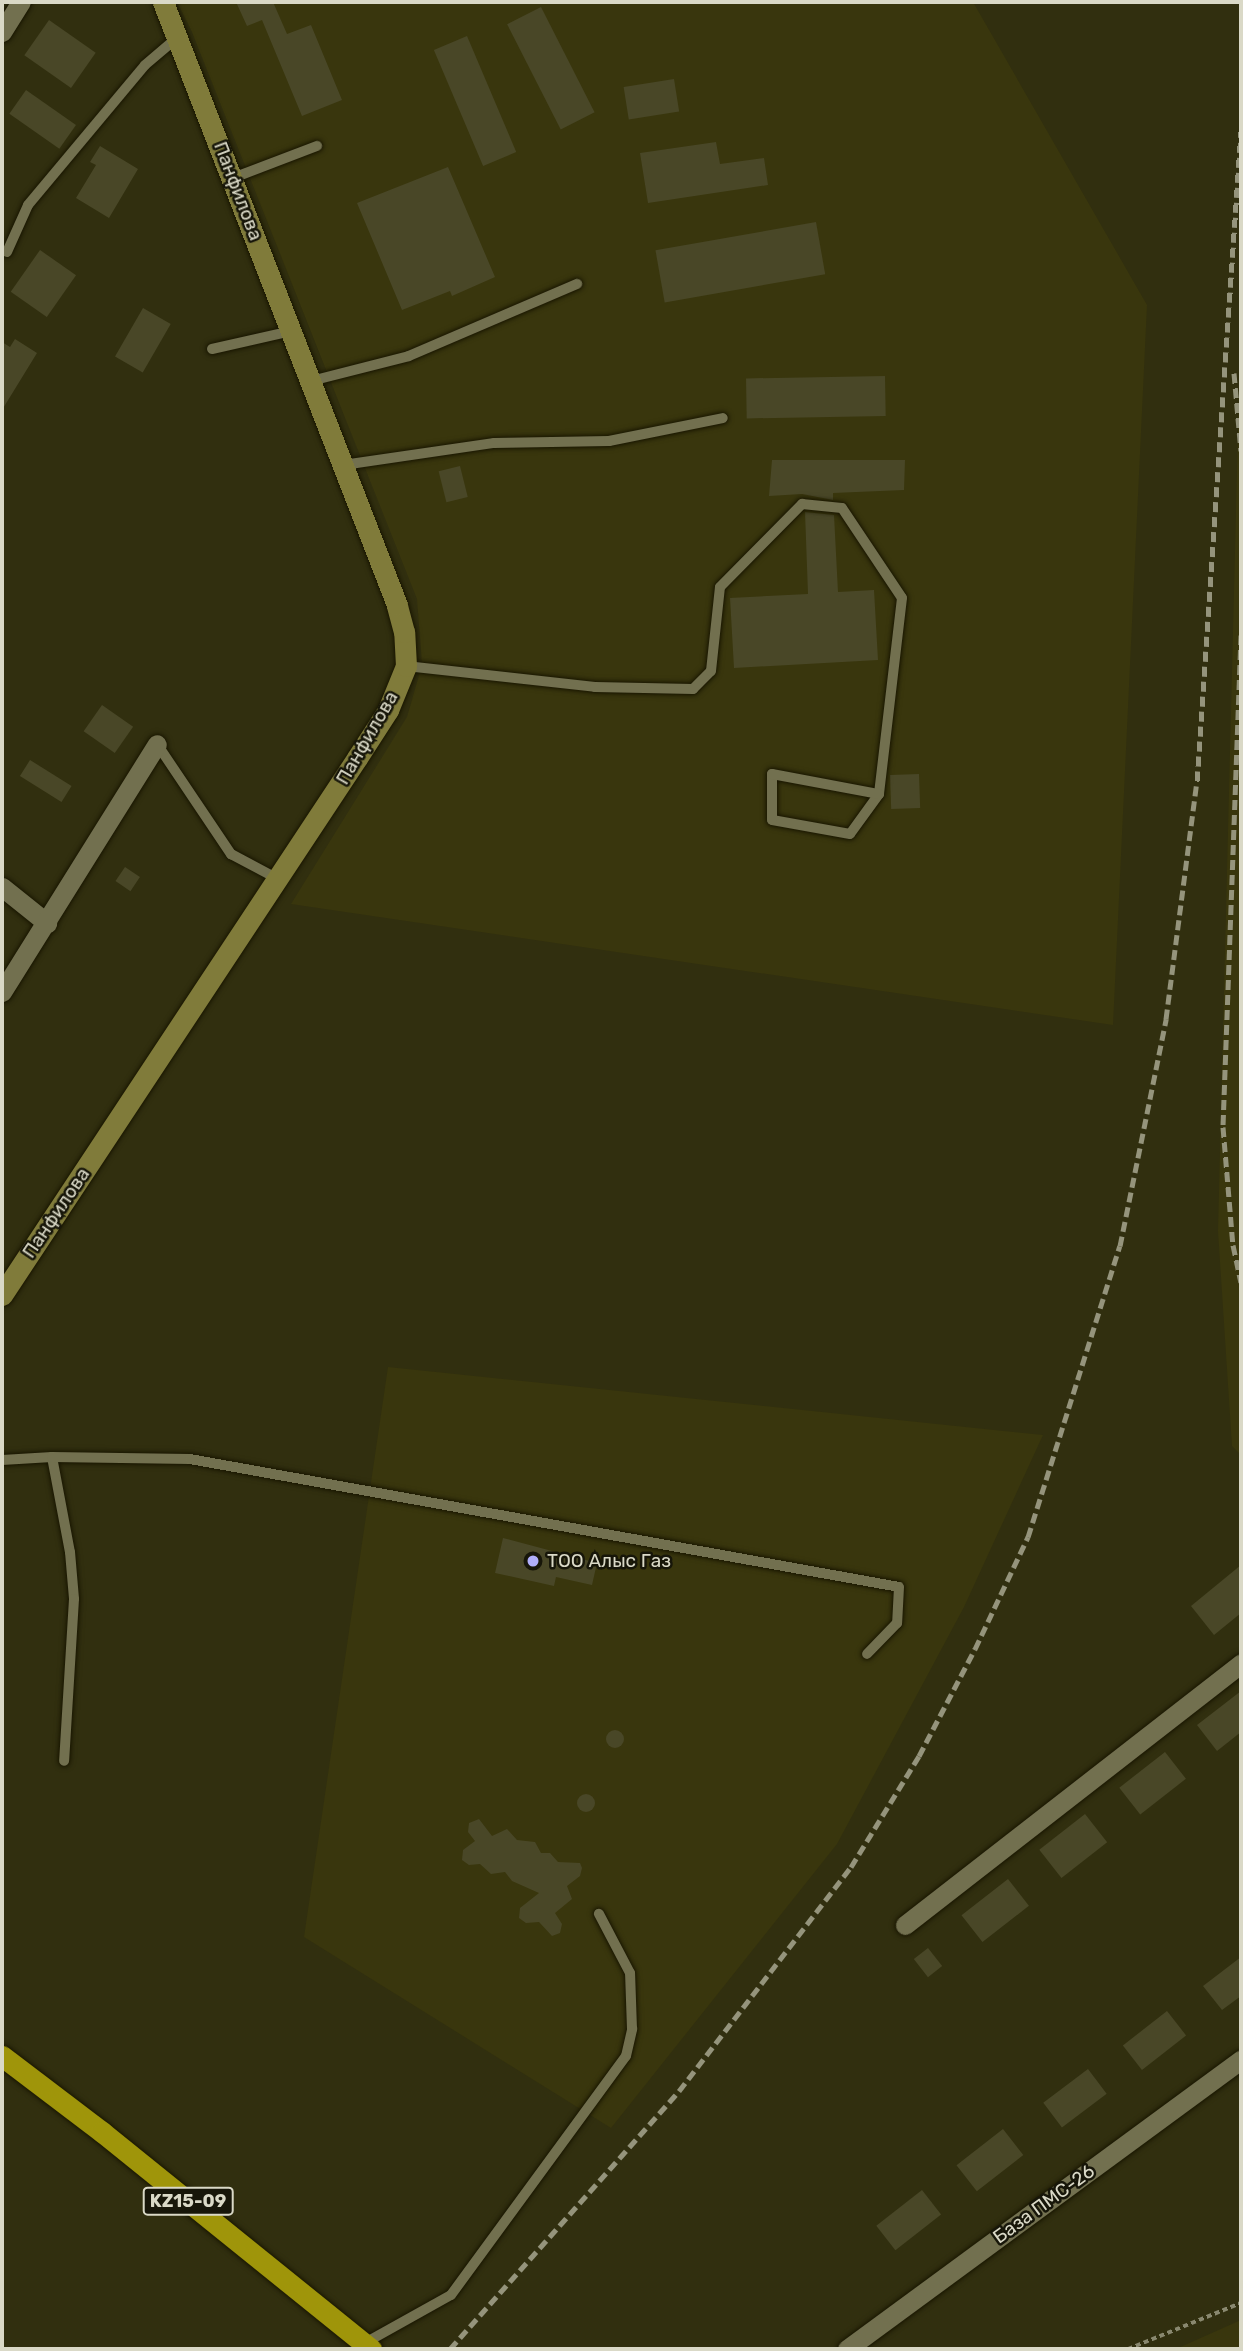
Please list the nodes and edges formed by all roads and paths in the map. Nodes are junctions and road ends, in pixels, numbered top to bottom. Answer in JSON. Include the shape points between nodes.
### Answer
{"nodes":[{"id":1,"x":21,"y":2,"type":"edge"},
{"id":2,"x":163,"y":2,"type":"edge"},
{"id":3,"x":2,"y":32,"type":"edge"},
{"id":4,"x":179,"y":37,"type":"junction"},
{"id":5,"x":317,"y":146,"type":"dead end"},
{"id":6,"x":233,"y":178,"type":"junction"},
{"id":7,"x":7,"y":252,"type":"dead end"},
{"id":8,"x":577,"y":284,"type":"dead end"},
{"id":9,"x":292,"y":330,"type":"junction"},
{"id":10,"x":212,"y":349,"type":"dead end"},
{"id":11,"x":311,"y":381,"type":"junction"},
{"id":12,"x":723,"y":418,"type":"dead end"},
{"id":13,"x":343,"y":465,"type":"junction"},
{"id":14,"x":406,"y":666,"type":"junction"},
{"id":15,"x":157,"y":744,"type":"joint"},
{"id":16,"x":879,"y":794,"type":"junction"},
{"id":17,"x":278,"y":879,"type":"junction"},
{"id":18,"x":2,"y":887,"type":"edge"},
{"id":19,"x":47,"y":923,"type":"junction"},
{"id":20,"x":2,"y":992,"type":"edge"},
{"id":21,"x":2,"y":1295,"type":"edge"},
{"id":22,"x":52,"y":1457,"type":"junction"},
{"id":23,"x":2,"y":1460,"type":"edge"},
{"id":24,"x":867,"y":1654,"type":"dead end"},
{"id":25,"x":1241,"y":1662,"type":"edge"},
{"id":26,"x":64,"y":1761,"type":"dead end"},
{"id":27,"x":599,"y":1914,"type":"dead end"},
{"id":28,"x":905,"y":1925,"type":"dead end"},
{"id":29,"x":2,"y":2056,"type":"edge"},
{"id":30,"x":1241,"y":2060,"type":"edge"},
{"id":31,"x":1241,"y":2302,"type":"edge"},
{"id":32,"x":368,"y":2346,"type":"edge"},
{"id":33,"x":847,"y":2349,"type":"edge"},
{"id":34,"x":1128,"y":2349,"type":"edge"}],
"edges":[{"from":1,"to":3,"type":"street"},
{"from":2,"to":4,"type":"street","name":"Панфилова"},
{"from":4,"to":6,"type":"street","name":"Панфилова"},
{"from":4,"to":7,"type":"lane","via":[[145,65],[28,205]]},
{"from":5,"to":6,"type":"lane"},
{"from":6,"to":9,"type":"street","name":"Панфилова"},
{"from":8,"to":11,"type":"lane","via":[[410,356]]},
{"from":9,"to":10,"type":"lane"},
{"from":9,"to":11,"type":"street","name":"Панфилова"},
{"from":11,"to":13,"type":"street","name":"Панфилова"},
{"from":12,"to":13,"type":"lane","via":[[609,441],[494,443]]},
{"from":13,"to":14,"type":"street","name":"Панфилова","via":[[397,606]]},
{"from":14,"to":16,"type":"lane","via":[[595,687],[693,689],[711,670],[720,587],[802,505],[842,508],[902,598]]},
{"from":14,"to":17,"type":"street","name":"Панфилова","via":[[388,710]]},
{"from":15,"to":17,"type":"lane","via":[[231,854]]},
{"from":15,"to":19,"type":"street"},
{"from":16,"to":16,"type":"lane","via":[[850,834],[772,820],[772,774]]},
{"from":17,"to":21,"type":"street","name":"Панфилова"},
{"from":18,"to":19,"type":"street"},
{"from":19,"to":20,"type":"street"},
{"from":22,"to":23,"type":"lane"},
{"from":22,"to":24,"type":"lane","via":[[190,1459],[899,1587],[897,1623]]},
{"from":22,"to":26,"type":"lane","via":[[74,1599]]},
{"from":25,"to":28,"type":"street"},
{"from":27,"to":32,"type":"lane","via":[[630,1973],[632,2029],[626,2056],[451,2295]]},
{"from":29,"to":32,"type":"highway","number":"KZ15-09"},
{"from":30,"to":33,"type":"street","name":"База ПМС-26"},
{"from":31,"to":34,"type":"path"}]}
